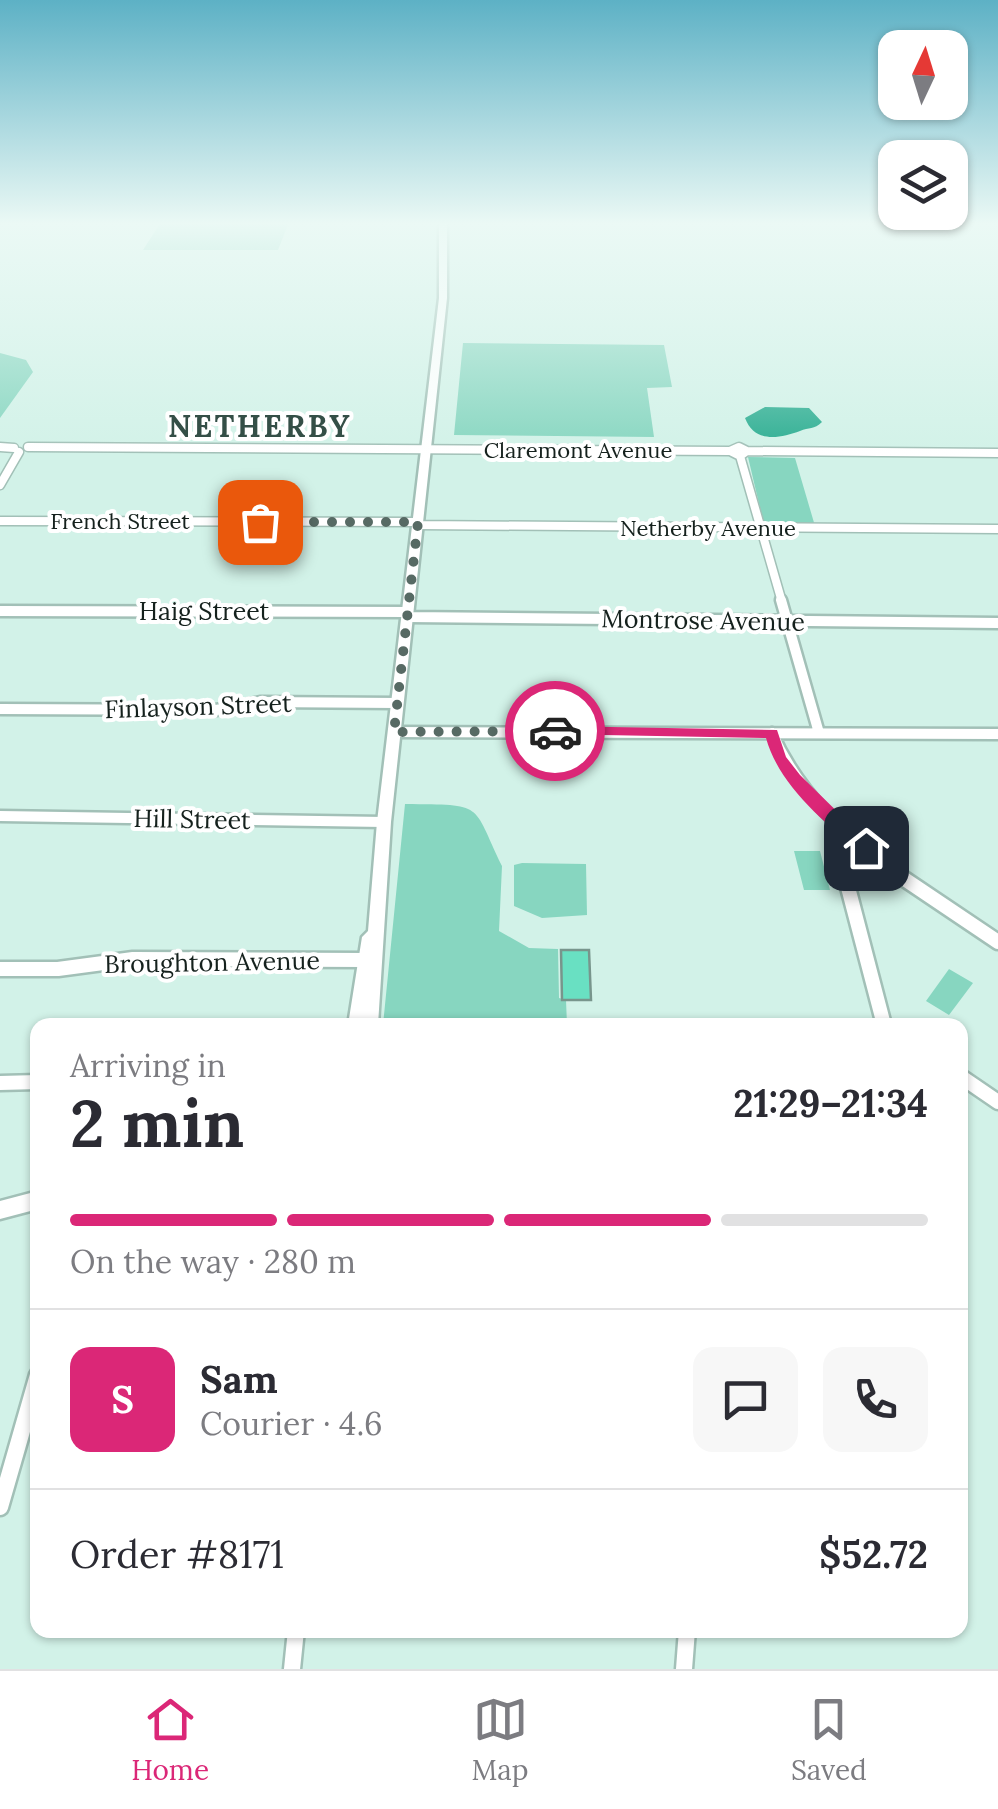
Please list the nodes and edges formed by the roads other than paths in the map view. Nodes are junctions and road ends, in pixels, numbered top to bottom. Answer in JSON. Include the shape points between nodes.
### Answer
{"nodes":[{"id":1,"x":442,"y":300,"type":"edge"},
{"id":2,"x":0,"y":448,"type":"edge"},
{"id":3,"x":20,"y":449,"type":"junction"},
{"id":4,"x":426,"y":449,"type":"junction"},
{"id":5,"x":739,"y":453,"type":"junction"},
{"id":6,"x":998,"y":453,"type":"edge"},
{"id":7,"x":0,"y":485,"type":"edge"},
{"id":8,"x":0,"y":521,"type":"edge"},
{"id":9,"x":418,"y":524,"type":"junction"},
{"id":10,"x":758,"y":528,"type":"junction"},
{"id":11,"x":998,"y":529,"type":"edge"},
{"id":12,"x":0,"y":610,"type":"edge"},
{"id":13,"x":408,"y":615,"type":"junction"},
{"id":14,"x":787,"y":621,"type":"junction"},
{"id":15,"x":998,"y":623,"type":"edge"},
{"id":16,"x":397,"y":703,"type":"junction"},
{"id":17,"x":0,"y":708,"type":"edge"},
{"id":18,"x":394,"y":732,"type":"junction"},
{"id":19,"x":772,"y":733,"type":"junction"},
{"id":20,"x":819,"y":733,"type":"junction"},
{"id":21,"x":998,"y":734,"type":"edge"},
{"id":22,"x":0,"y":816,"type":"edge"},
{"id":23,"x":384,"y":822,"type":"junction"},
{"id":24,"x":836,"y":823,"type":"junction"},
{"id":25,"x":866,"y":848,"type":"junction"},
{"id":26,"x":843,"y":862,"type":"junction"},
{"id":27,"x":377,"y":904,"type":"junction"},
{"id":28,"x":998,"y":942,"type":"edge"},
{"id":29,"x":365,"y":960,"type":"junction"},
{"id":30,"x":0,"y":969,"type":"edge"},
{"id":31,"x":358,"y":1018,"type":"edge"},
{"id":32,"x":369,"y":1018,"type":"edge"},
{"id":33,"x":883,"y":1018,"type":"edge"},
{"id":34,"x":968,"y":1081,"type":"edge"},
{"id":35,"x":30,"y":1082,"type":"edge"},
{"id":36,"x":0,"y":1083,"type":"edge"},
{"id":37,"x":998,"y":1102,"type":"edge"},
{"id":38,"x":30,"y":1192,"type":"edge"},
{"id":39,"x":0,"y":1200,"type":"edge"},
{"id":40,"x":30,"y":1202,"type":"edge"},
{"id":41,"x":0,"y":1210,"type":"edge"},
{"id":42,"x":30,"y":1403,"type":"edge"},
{"id":43,"x":0,"y":1507,"type":"edge"},
{"id":44,"x":295,"y":1638,"type":"edge"},
{"id":45,"x":686,"y":1638,"type":"edge"},
{"id":46,"x":292,"y":1669,"type":"edge"},
{"id":47,"x":684,"y":1669,"type":"edge"}],
"edges":[{"from":1,"to":4,"type":"main road"},
{"from":2,"to":3,"type":"street","name":"Claremont Avenue"},
{"from":3,"to":4,"type":"street","name":"Claremont Avenue"},
{"from":3,"to":7,"type":"street"},
{"from":4,"to":5,"type":"street","name":"Claremont Avenue"},
{"from":4,"to":9,"type":"main road"},
{"from":5,"to":6,"type":"street","name":"Claremont Avenue"},
{"from":5,"to":10,"type":"street"},
{"from":8,"to":9,"type":"street","name":"French Street"},
{"from":9,"to":10,"type":"street","name":"Netherby Avenue"},
{"from":9,"to":13,"type":"main road"},
{"from":10,"to":11,"type":"street","name":"Netherby Avenue"},
{"from":10,"to":14,"type":"street"},
{"from":12,"to":13,"type":"street","name":"Haig Street"},
{"from":13,"to":14,"type":"street","name":"Montrose Avenue"},
{"from":13,"to":16,"type":"main road"},
{"from":14,"to":15,"type":"street","name":"Montrose Avenue"},
{"from":14,"to":20,"type":"street"},
{"from":16,"to":17,"type":"street","name":"Finlayson Street"},
{"from":16,"to":18,"type":"main road"},
{"from":18,"to":19,"type":"street"},
{"from":18,"to":23,"type":"main road"},
{"from":19,"to":20,"type":"street"},
{"from":19,"to":24,"type":"street","via":[[779,758]]},
{"from":20,"to":21,"type":"street"},
{"from":22,"to":23,"type":"street","name":"Hill Street"},
{"from":23,"to":27,"type":"main road"},
{"from":24,"to":25,"type":"street"},
{"from":24,"to":26,"type":"street"},
{"from":25,"to":26,"type":"street"},
{"from":25,"to":28,"type":"street"},
{"from":26,"to":33,"type":"street"},
{"from":27,"to":29,"type":"main road"},
{"from":27,"to":32,"type":"main road"},
{"from":29,"to":30,"type":"street","name":"Broughton Avenue","via":[[133,959]]},
{"from":29,"to":31,"type":"main road"},
{"from":34,"to":37,"type":"street"},
{"from":35,"to":36,"type":"street"},
{"from":38,"to":39,"type":"main road"},
{"from":40,"to":41,"type":"main road"},
{"from":42,"to":43,"type":"street"},
{"from":44,"to":46,"type":"street"},
{"from":45,"to":47,"type":"street"}]}
